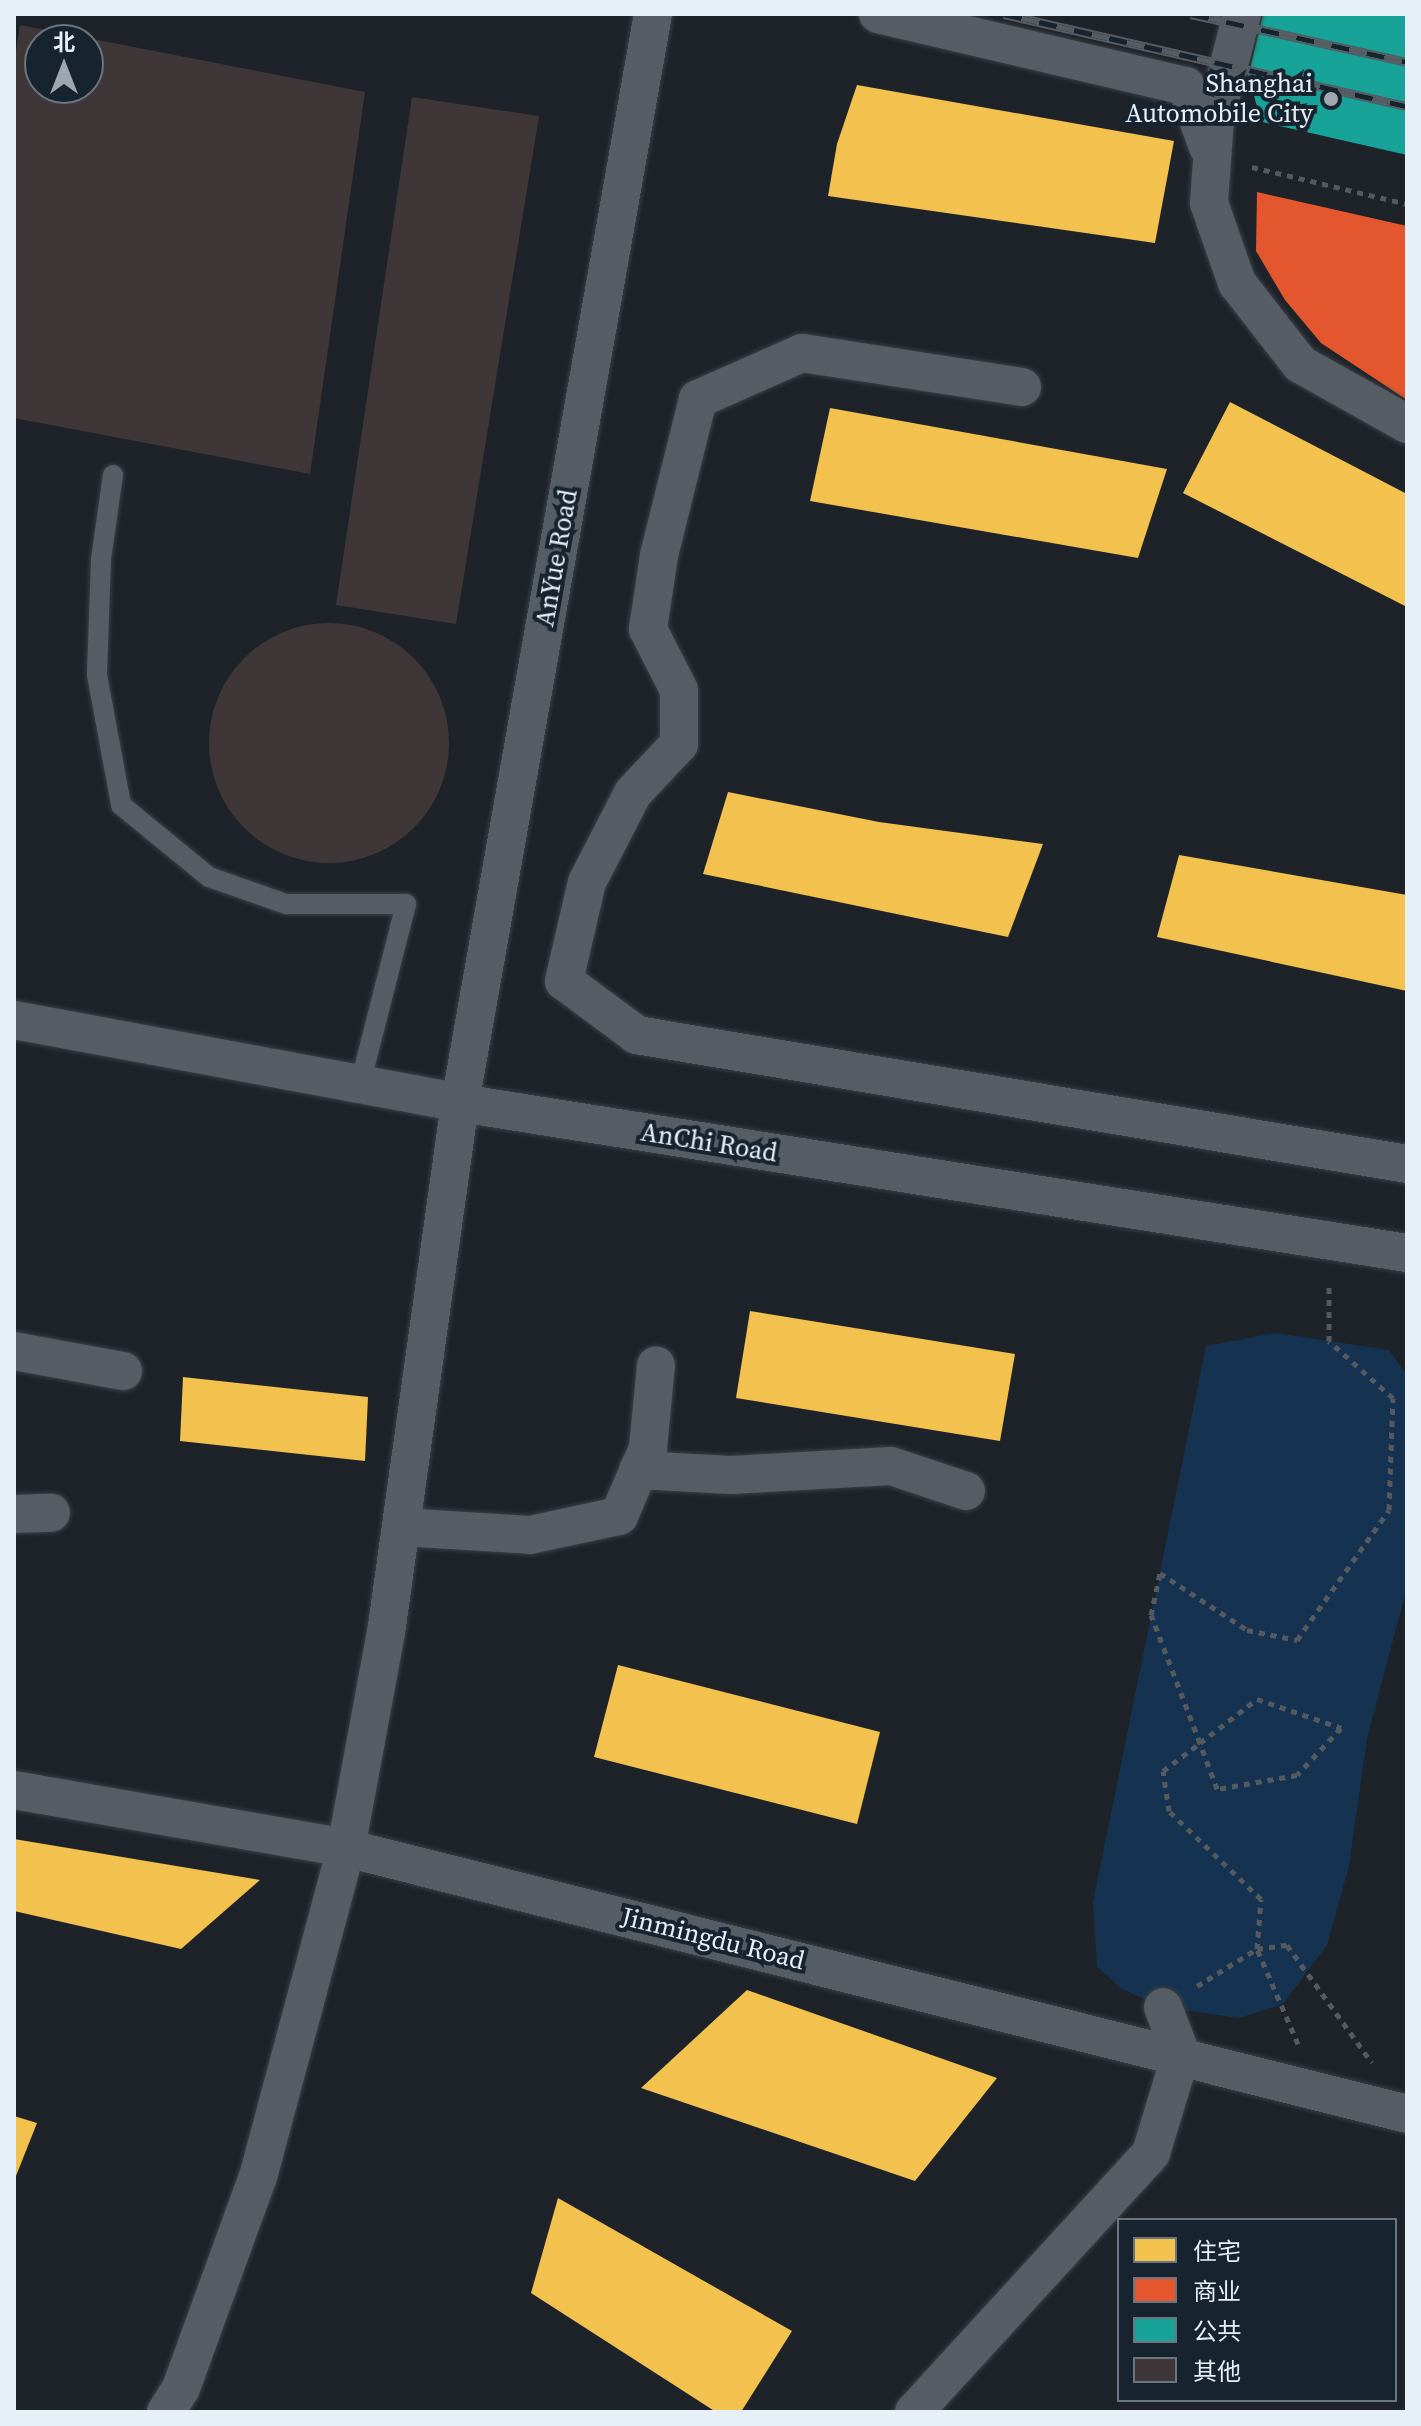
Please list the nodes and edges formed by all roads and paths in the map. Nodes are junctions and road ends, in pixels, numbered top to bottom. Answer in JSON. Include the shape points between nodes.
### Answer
{"nodes":[{"id":1,"x":878,"y":14,"type":"edge"},
{"id":2,"x":1242,"y":14,"type":"edge"},
{"id":3,"x":661,"y":17,"type":"edge"},
{"id":4,"x":1212,"y":157,"type":"junction"},
{"id":5,"x":1407,"y":204,"type":"edge"},
{"id":6,"x":1022,"y":387,"type":"dead end"},
{"id":7,"x":1407,"y":424,"type":"edge"},
{"id":8,"x":113,"y":475,"type":"dead end"},
{"id":9,"x":14,"y":1020,"type":"edge"},
{"id":10,"x":360,"y":1085,"type":"junction"},
{"id":11,"x":460,"y":1103,"type":"junction"},
{"id":12,"x":1407,"y":1164,"type":"edge"},
{"id":13,"x":1329,"y":1243,"type":"junction"},
{"id":14,"x":1407,"y":1253,"type":"edge"},
{"id":15,"x":14,"y":1351,"type":"edge"},
{"id":16,"x":656,"y":1365,"type":"dead end"},
{"id":17,"x":123,"y":1371,"type":"dead end"},
{"id":18,"x":638,"y":1470,"type":"junction"},
{"id":19,"x":966,"y":1491,"type":"dead end"},
{"id":20,"x":51,"y":1513,"type":"dead end"},
{"id":21,"x":14,"y":1514,"type":"edge"},
{"id":22,"x":401,"y":1527,"type":"junction"},
{"id":23,"x":1200,"y":1743,"type":"junction"},
{"id":24,"x":14,"y":1790,"type":"edge"},
{"id":25,"x":346,"y":1848,"type":"junction"},
{"id":26,"x":1257,"y":1949,"type":"junction"},
{"id":27,"x":1163,"y":2007,"type":"joint"},
{"id":28,"x":1181,"y":2054,"type":"junction"},
{"id":29,"x":1319,"y":2091,"type":"junction"},
{"id":30,"x":1389,"y":2109,"type":"edge"},
{"id":31,"x":166,"y":2412,"type":"edge"},
{"id":32,"x":914,"y":2412,"type":"edge"}],
"edges":[{"from":1,"to":4,"type":"street","via":[[1186,86]]},
{"from":2,"to":4,"type":"street","via":[[1215,119]]},
{"from":3,"to":11,"type":"street","name":"AnYue Road"},
{"from":4,"to":5,"type":"path"},
{"from":4,"to":7,"type":"street","via":[[1209,203],[1237,283],[1300,364]]},
{"from":6,"to":12,"type":"street","via":[[802,353],[698,399],[659,556],[648,629],[679,690],[679,744],[633,793],[587,882],[564,981],[637,1035]]},
{"from":8,"to":10,"type":"lane","via":[[101,559],[97,675],[121,805],[209,877],[286,904],[406,904]]},
{"from":9,"to":10,"type":"street","name":"AnChi Road"},
{"from":10,"to":11,"type":"street","name":"AnChi Road"},
{"from":11,"to":13,"type":"street","name":"AnChi Road"},
{"from":11,"to":22,"type":"street","name":"AnYue Road"},
{"from":13,"to":14,"type":"street","name":"AnChi Road"},
{"from":13,"to":23,"type":"path","via":[[1329,1341],[1393,1398],[1389,1510],[1297,1640],[1247,1630],[1160,1573],[1151,1615]]},
{"from":15,"to":17,"type":"street"},
{"from":16,"to":18,"type":"street","via":[[648,1448]]},
{"from":18,"to":19,"type":"street","via":[[731,1475],[891,1466]]},
{"from":18,"to":22,"type":"street","via":[[619,1516],[530,1535]]},
{"from":20,"to":21,"type":"street"},
{"from":22,"to":25,"type":"street","name":"AnYue Road"},
{"from":23,"to":23,"type":"path","via":[[1257,1699],[1341,1728],[1297,1775],[1217,1789]]},
{"from":23,"to":26,"type":"path","via":[[1163,1771],[1169,1811],[1261,1899]]},
{"from":24,"to":25,"type":"street","name":"Jinmingdu Road"},
{"from":25,"to":28,"type":"street","name":"Jinmingdu Road"},
{"from":25,"to":31,"type":"street","name":"AnYue Road","via":[[258,2177],[181,2388]]},
{"from":26,"to":27,"type":"path"},
{"from":26,"to":29,"type":"path"},
{"from":26,"to":30,"type":"path","via":[[1287,1945],[1379,2073]]},
{"from":27,"to":28,"type":"street"},
{"from":28,"to":29,"type":"street","name":"Jinmingdu Road"},
{"from":28,"to":32,"type":"street","via":[[1151,2153]]},
{"from":29,"to":30,"type":"street","name":"Jinmingdu Road"}]}
